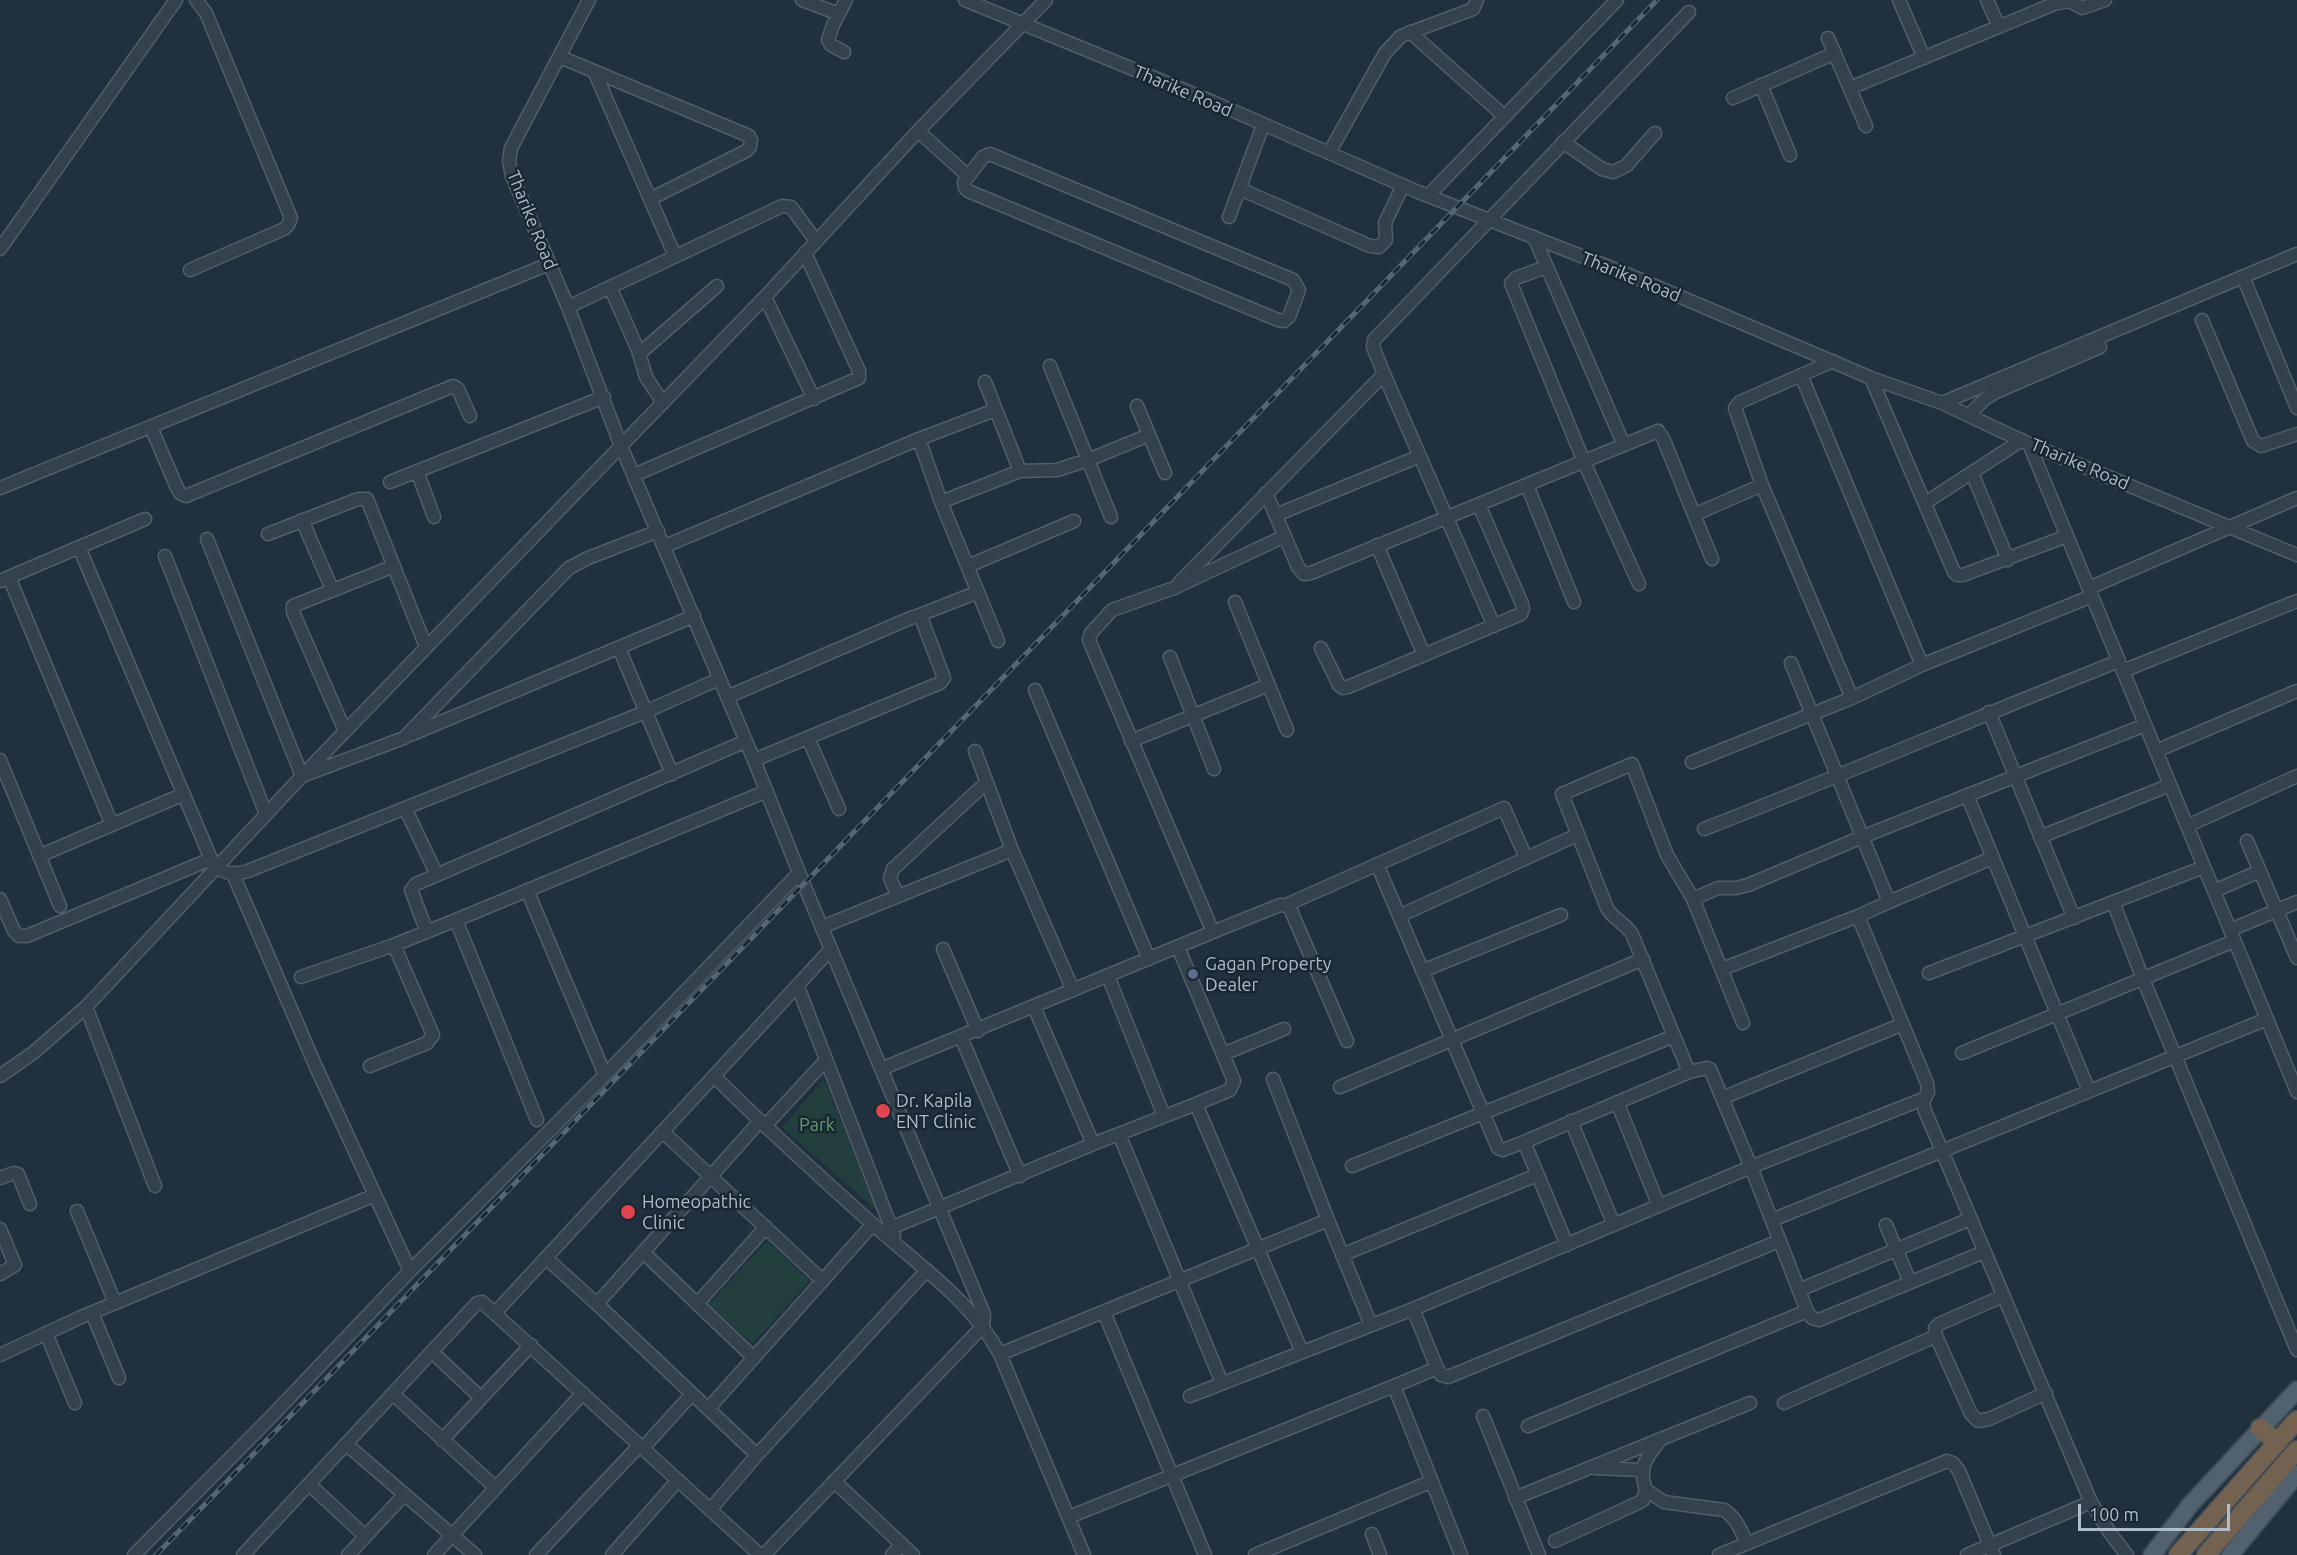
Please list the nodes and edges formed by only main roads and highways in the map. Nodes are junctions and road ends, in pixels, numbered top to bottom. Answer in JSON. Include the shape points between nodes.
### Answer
{"nodes":[{"id":1,"x":2297,"y":1389,"type":"edge"},
{"id":2,"x":2297,"y":1420,"type":"edge"},
{"id":3,"x":2260,"y":1428,"type":"junction"},
{"id":4,"x":2277,"y":1442,"type":"junction"},
{"id":5,"x":2296,"y":1454,"type":"edge"},
{"id":6,"x":2297,"y":1474,"type":"edge"},
{"id":7,"x":2152,"y":1555,"type":"edge"},
{"id":8,"x":2178,"y":1555,"type":"edge"},
{"id":9,"x":2206,"y":1555,"type":"edge"},
{"id":10,"x":2230,"y":1555,"type":"edge"}],
"edges":[{"from":1,"to":3,"type":"main road"},
{"from":2,"to":4,"type":"highway"},
{"from":3,"to":4,"type":"highway"},
{"from":3,"to":7,"type":"main road","via":[[2190,1505]]},
{"from":4,"to":8,"type":"highway"},
{"from":5,"to":9,"type":"highway"},
{"from":6,"to":10,"type":"main road"}]}
